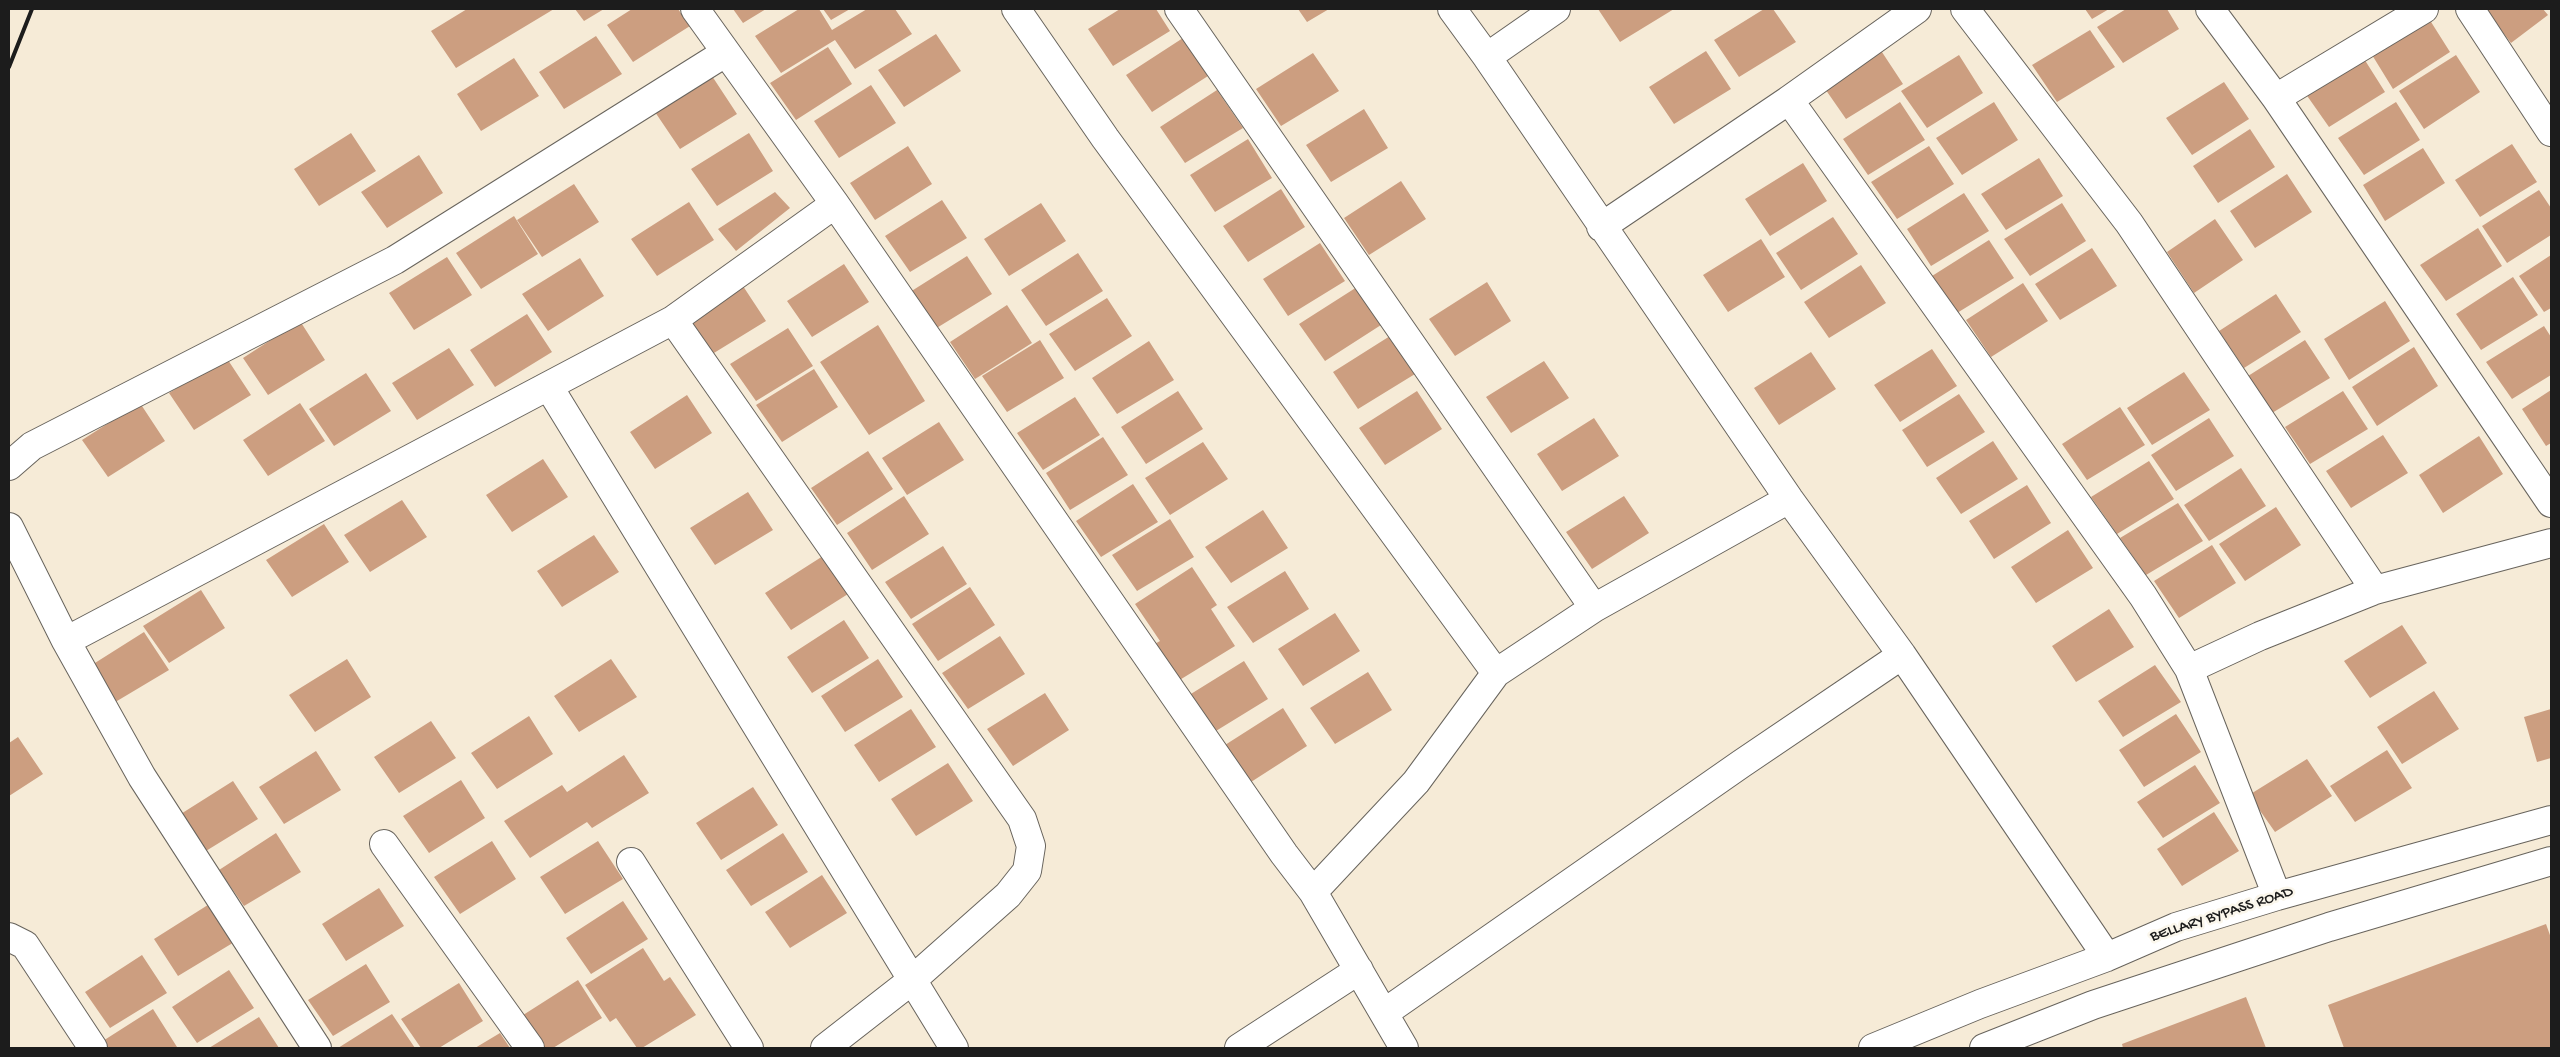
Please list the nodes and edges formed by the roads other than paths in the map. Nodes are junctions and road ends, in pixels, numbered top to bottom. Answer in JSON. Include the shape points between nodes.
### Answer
{"nodes":[{"id":1,"x":695,"y":9,"type":"edge"},
{"id":2,"x":1016,"y":9,"type":"edge"},
{"id":3,"x":1179,"y":9,"type":"edge"},
{"id":4,"x":1452,"y":9,"type":"edge"},
{"id":5,"x":1556,"y":9,"type":"edge"},
{"id":6,"x":1917,"y":9,"type":"edge"},
{"id":7,"x":1966,"y":9,"type":"edge"},
{"id":8,"x":2210,"y":9,"type":"edge"},
{"id":9,"x":2424,"y":9,"type":"edge"},
{"id":10,"x":2470,"y":9,"type":"edge"},
{"id":11,"x":725,"y":53,"type":"junction"},
{"id":12,"x":1487,"y":57,"type":"junction"},
{"id":13,"x":2276,"y":98,"type":"junction"},
{"id":14,"x":1789,"y":100,"type":"junction"},
{"id":15,"x":2551,"y":132,"type":"edge"},
{"id":16,"x":835,"y":204,"type":"junction"},
{"id":17,"x":1602,"y":227,"type":"junction"},
{"id":18,"x":673,"y":320,"type":"junction"},
{"id":19,"x":549,"y":387,"type":"junction"},
{"id":20,"x":9,"y":466,"type":"edge"},
{"id":21,"x":1789,"y":499,"type":"junction"},
{"id":22,"x":2551,"y":504,"type":"edge"},
{"id":23,"x":9,"y":527,"type":"edge"},
{"id":24,"x":2551,"y":543,"type":"edge"},
{"id":25,"x":2375,"y":590,"type":"junction"},
{"id":26,"x":1594,"y":608,"type":"junction"},
{"id":27,"x":66,"y":641,"type":"junction"},
{"id":28,"x":1902,"y":655,"type":"junction"},
{"id":29,"x":2189,"y":669,"type":"junction"},
{"id":30,"x":1496,"y":673,"type":"junction"},
{"id":31,"x":2551,"y":820,"type":"edge"},
{"id":32,"x":384,"y":844,"type":"dead end"},
{"id":33,"x":2551,"y":860,"type":"edge"},
{"id":34,"x":631,"y":862,"type":"dead end"},
{"id":35,"x":1314,"y":892,"type":"junction"},
{"id":36,"x":2277,"y":896,"type":"junction"},
{"id":37,"x":9,"y":937,"type":"edge"},
{"id":38,"x":2107,"y":957,"type":"junction"},
{"id":39,"x":1359,"y":970,"type":"junction"},
{"id":40,"x":911,"y":981,"type":"junction"},
{"id":41,"x":1384,"y":1013,"type":"junction"},
{"id":42,"x":93,"y":1048,"type":"edge"},
{"id":43,"x":317,"y":1048,"type":"edge"},
{"id":44,"x":530,"y":1048,"type":"edge"},
{"id":45,"x":750,"y":1048,"type":"edge"},
{"id":46,"x":825,"y":1048,"type":"edge"},
{"id":47,"x":954,"y":1048,"type":"edge"},
{"id":48,"x":1239,"y":1048,"type":"edge"},
{"id":49,"x":1404,"y":1048,"type":"edge"},
{"id":50,"x":1873,"y":1048,"type":"edge"},
{"id":51,"x":1984,"y":1048,"type":"edge"}],
"edges":[{"from":1,"to":11,"type":"street"},
{"from":2,"to":30,"type":"street","via":[[1111,146]]},
{"from":3,"to":26,"type":"street"},
{"from":4,"to":12,"type":"street"},
{"from":5,"to":12,"type":"street"},
{"from":6,"to":14,"type":"street"},
{"from":7,"to":25,"type":"street","via":[[2129,223]]},
{"from":8,"to":13,"type":"street"},
{"from":9,"to":13,"type":"street"},
{"from":10,"to":15,"type":"street"},
{"from":11,"to":16,"type":"street"},
{"from":11,"to":20,"type":"street","via":[[395,260],[32,446]]},
{"from":12,"to":17,"type":"street"},
{"from":13,"to":22,"type":"street"},
{"from":14,"to":17,"type":"street"},
{"from":14,"to":29,"type":"street","via":[[2143,596]]},
{"from":16,"to":18,"type":"street"},
{"from":16,"to":35,"type":"street","via":[[1284,854]]},
{"from":17,"to":21,"type":"street"},
{"from":18,"to":19,"type":"street"},
{"from":18,"to":40,"type":"street","via":[[1022,819],[1031,846],[1027,871],[1008,895]]},
{"from":19,"to":27,"type":"street"},
{"from":19,"to":40,"type":"street"},
{"from":21,"to":26,"type":"street"},
{"from":21,"to":28,"type":"street"},
{"from":23,"to":27,"type":"street"},
{"from":24,"to":25,"type":"street"},
{"from":25,"to":29,"type":"street","via":[[2260,636]]},
{"from":26,"to":30,"type":"street"},
{"from":27,"to":43,"type":"street","via":[[142,777]]},
{"from":28,"to":38,"type":"street"},
{"from":28,"to":41,"type":"street"},
{"from":29,"to":36,"type":"street"},
{"from":30,"to":35,"type":"street","via":[[1416,782]]},
{"from":31,"to":36,"type":"street","name":"BELLARY BYPASS ROAD"},
{"from":32,"to":44,"type":"street"},
{"from":33,"to":51,"type":"street","via":[[2329,927],[2093,1005]]},
{"from":34,"to":45,"type":"street"},
{"from":35,"to":39,"type":"street"},
{"from":36,"to":38,"type":"street","name":"BELLARY BYPASS ROAD","via":[[2176,926]]},
{"from":37,"to":42,"type":"street","via":[[24,945]]},
{"from":38,"to":50,"type":"street","name":"BELLARY BYPASS ROAD"},
{"from":39,"to":41,"type":"street"},
{"from":39,"to":48,"type":"street"},
{"from":40,"to":46,"type":"street"},
{"from":40,"to":47,"type":"street"},
{"from":41,"to":49,"type":"street"}]}
